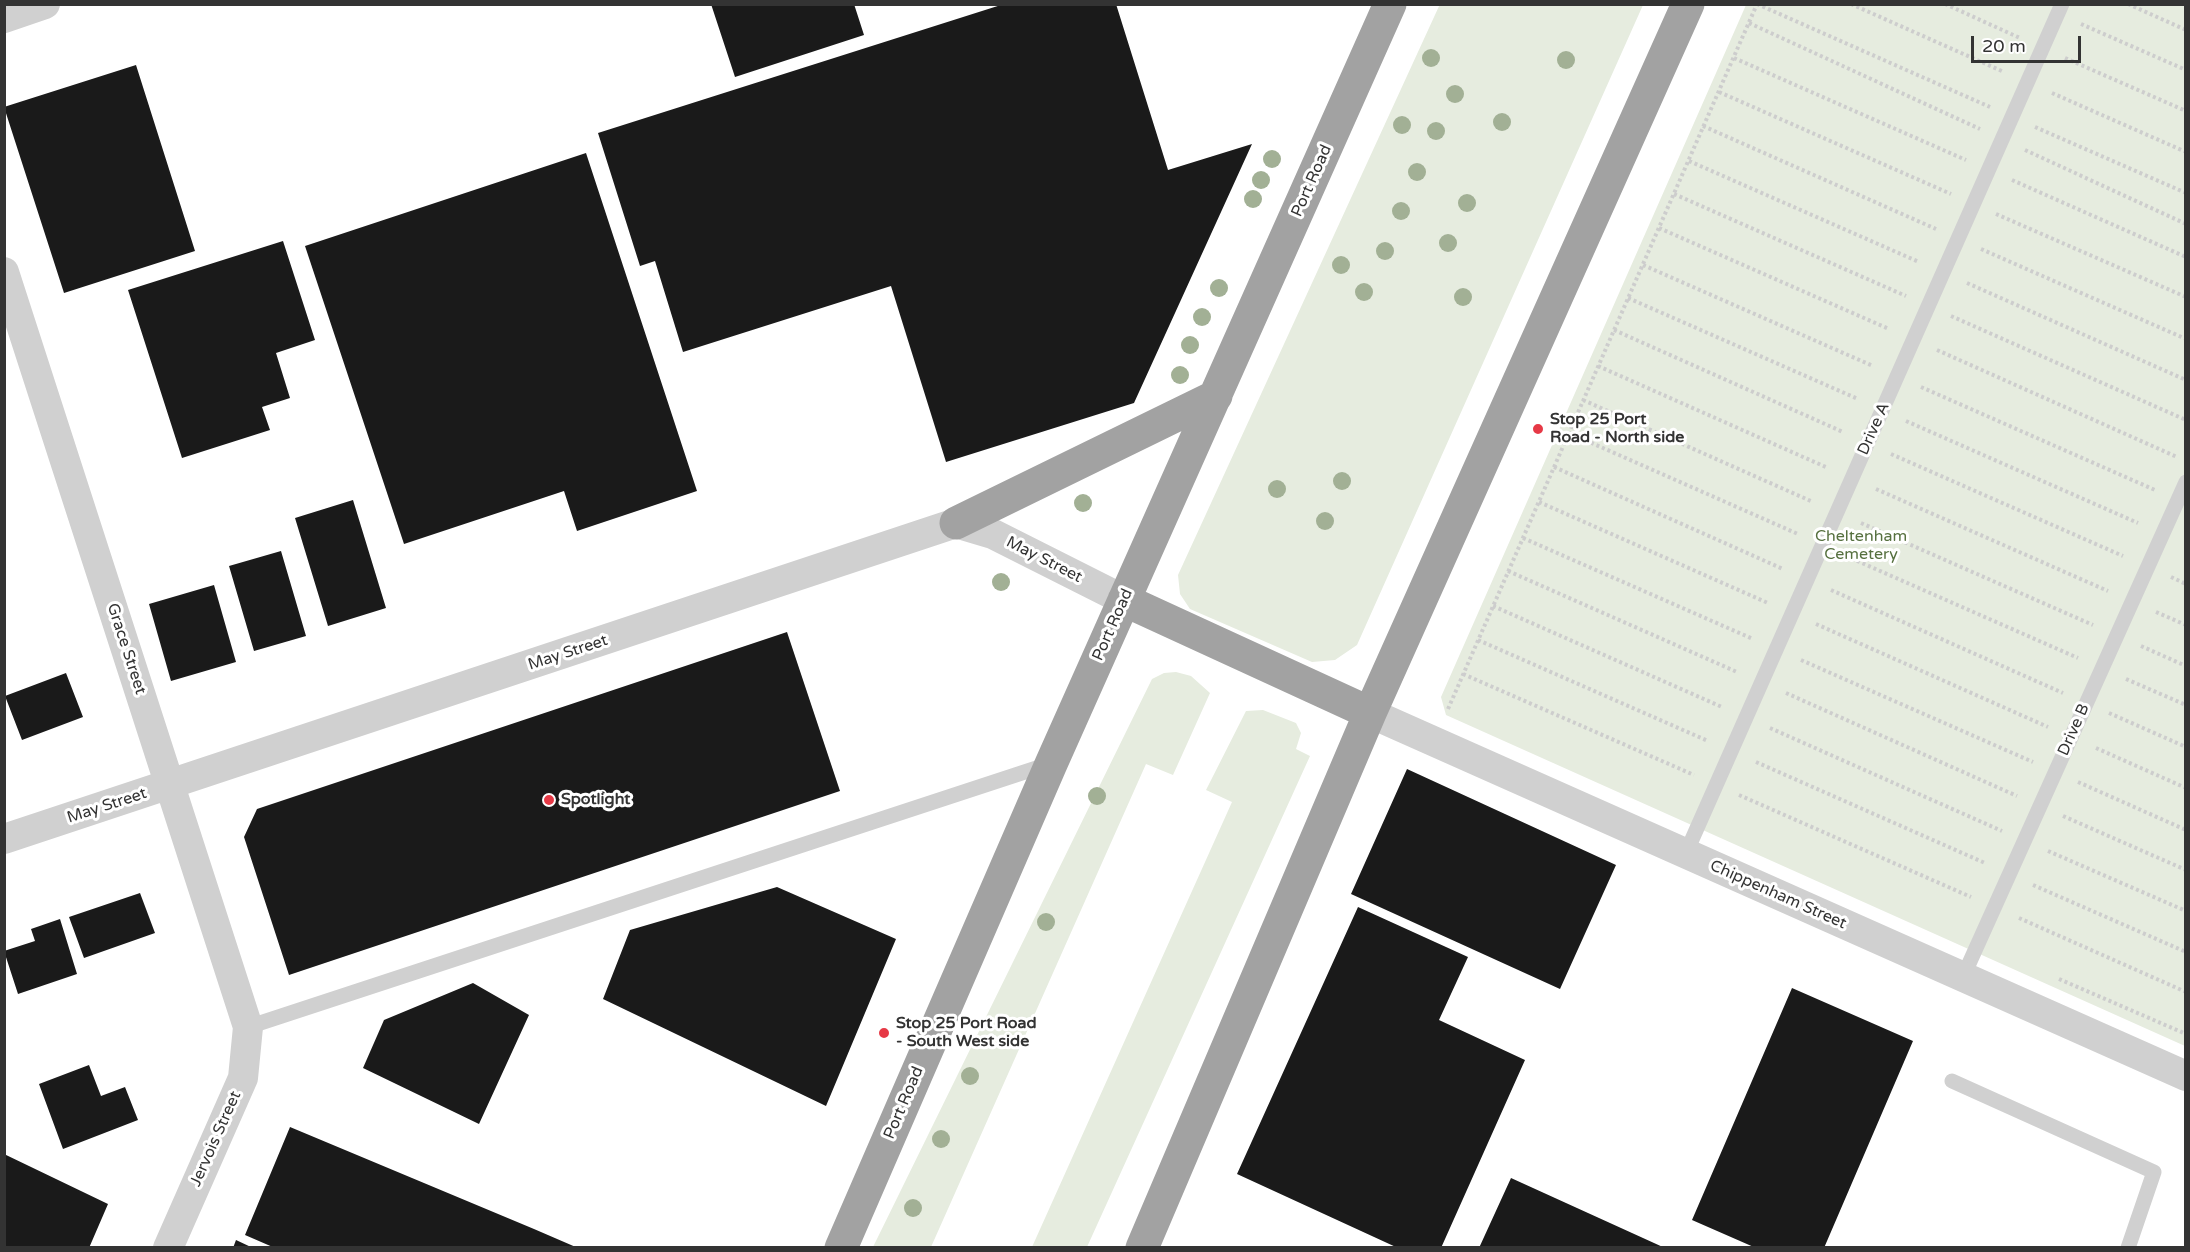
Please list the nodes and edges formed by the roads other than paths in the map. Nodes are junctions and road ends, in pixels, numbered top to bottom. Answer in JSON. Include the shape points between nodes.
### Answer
{"nodes":[{"id":1,"x":45,"y":4,"type":"edge"},
{"id":2,"x":1390,"y":4,"type":"edge"},
{"id":3,"x":1688,"y":4,"type":"edge"},
{"id":4,"x":2060,"y":9,"type":"edge"},
{"id":5,"x":4,"y":18,"type":"edge"},
{"id":6,"x":4,"y":272,"type":"edge"},
{"id":7,"x":1216,"y":396,"type":"junction"},
{"id":8,"x":2186,"y":482,"type":"edge"},
{"id":9,"x":956,"y":523,"type":"junction"},
{"id":10,"x":1124,"y":600,"type":"junction"},
{"id":11,"x":1370,"y":713,"type":"junction"},
{"id":12,"x":1051,"y":764,"type":"junction"},
{"id":13,"x":170,"y":785,"type":"junction"},
{"id":14,"x":4,"y":839,"type":"edge"},
{"id":15,"x":1686,"y":854,"type":"junction"},
{"id":16,"x":1963,"y":977,"type":"junction"},
{"id":17,"x":248,"y":1027,"type":"junction"},
{"id":18,"x":2186,"y":1076,"type":"edge"},
{"id":19,"x":1952,"y":1081,"type":"dead end"},
{"id":20,"x":168,"y":1248,"type":"edge"},
{"id":21,"x":841,"y":1248,"type":"edge"},
{"id":22,"x":1142,"y":1248,"type":"edge"},
{"id":23,"x":2128,"y":1248,"type":"edge"}],
"edges":[{"from":1,"to":5,"type":"street"},
{"from":2,"to":7,"type":"highway","name":"Port Road"},
{"from":3,"to":11,"type":"highway"},
{"from":4,"to":15,"type":"lane","name":"Drive A"},
{"from":6,"to":13,"type":"street","name":"Grace Street"},
{"from":7,"to":9,"type":"highway"},
{"from":7,"to":10,"type":"highway","name":"Port Road"},
{"from":8,"to":16,"type":"lane","name":"Drive B"},
{"from":9,"to":10,"type":"street","name":"May Street","via":[[993,534]]},
{"from":9,"to":13,"type":"street","name":"May Street"},
{"from":10,"to":11,"type":"highway"},
{"from":10,"to":12,"type":"highway","name":"Port Road"},
{"from":11,"to":15,"type":"street","name":"Chippenham Street"},
{"from":11,"to":22,"type":"highway"},
{"from":12,"to":17,"type":"lane"},
{"from":12,"to":21,"type":"highway","name":"Port Road"},
{"from":13,"to":14,"type":"street","name":"May Street"},
{"from":13,"to":17,"type":"street","name":"Grace Street"},
{"from":15,"to":16,"type":"street","name":"Chippenham Street"},
{"from":16,"to":18,"type":"street","name":"Chippenham Street"},
{"from":17,"to":20,"type":"street","name":"Jervois Street","via":[[243,1078]]},
{"from":19,"to":23,"type":"lane","via":[[2154,1172]]}]}
